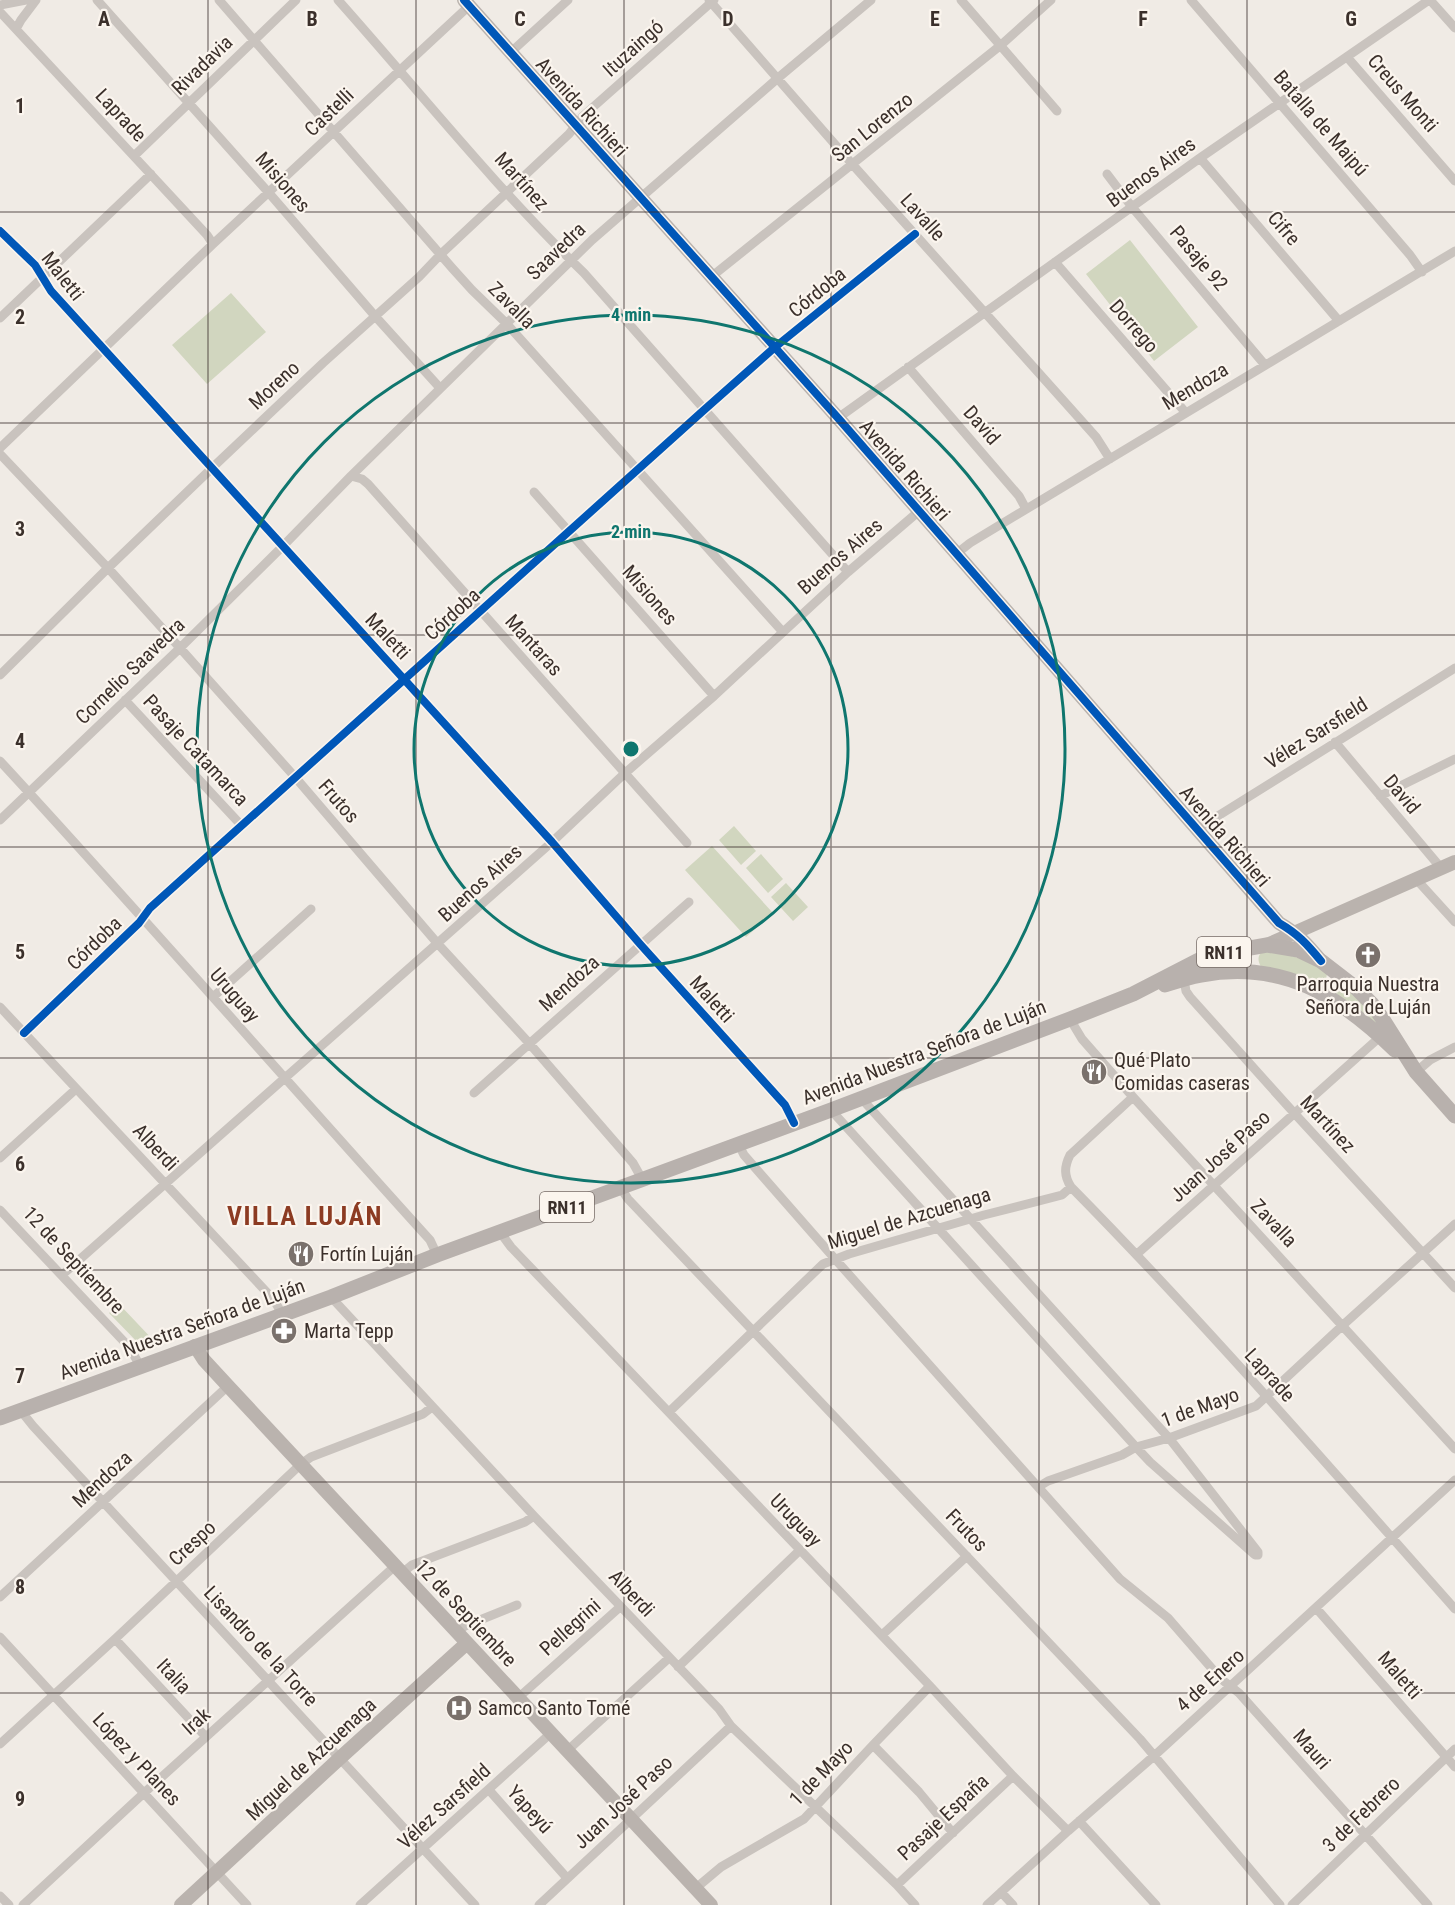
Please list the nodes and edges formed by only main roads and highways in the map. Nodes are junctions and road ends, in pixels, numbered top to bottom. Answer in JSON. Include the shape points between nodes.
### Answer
{"nodes":[{"id":1,"x":1263,"y":945,"type":"junction"},
{"id":2,"x":1321,"y":961,"type":"joint"},
{"id":3,"x":1258,"y":972,"type":"junction"},
{"id":4,"x":1337,"y":972,"type":"junction"},
{"id":5,"x":1322,"y":992,"type":"junction"},
{"id":6,"x":1133,"y":994,"type":"junction"},
{"id":7,"x":1414,"y":1069,"type":"junction"},
{"id":8,"x":1455,"y":1116,"type":"edge"},
{"id":9,"x":0,"y":1418,"type":"edge"}],
"edges":[{"from":1,"to":2,"type":"main road","name":"Avenida Nuestra Señora de Luján","number":"RN11","via":[[1298,950]]},
{"from":1,"to":3,"type":"main road","number":"RN11","via":[[1254,950],[1251,958]]},
{"from":1,"to":6,"type":"main road","name":"Avenida Nuestra Señora de Luján","number":"RN11","via":[[1199,960]]},
{"from":2,"to":4,"type":"main road","name":"Avenida Richieri","number":"RN11"},
{"from":3,"to":5,"type":"main road","number":"RN11"},
{"from":3,"to":6,"type":"main road","number":"RN11","via":[[1211,973]]},
{"from":4,"to":5,"type":"main road","via":[[1331,988]]},
{"from":4,"to":7,"type":"main road","name":"Avenida Richieri","number":"RN11","via":[[1372,1004]]},
{"from":5,"to":7,"type":"main road","number":"RN11","via":[[1348,1008]]},
{"from":6,"to":9,"type":"main road","name":"Avenida Nuestra Señora de Luján","number":"RN11"},
{"from":7,"to":8,"type":"main road","name":"Avenida Richieri","number":"RN11"}]}
